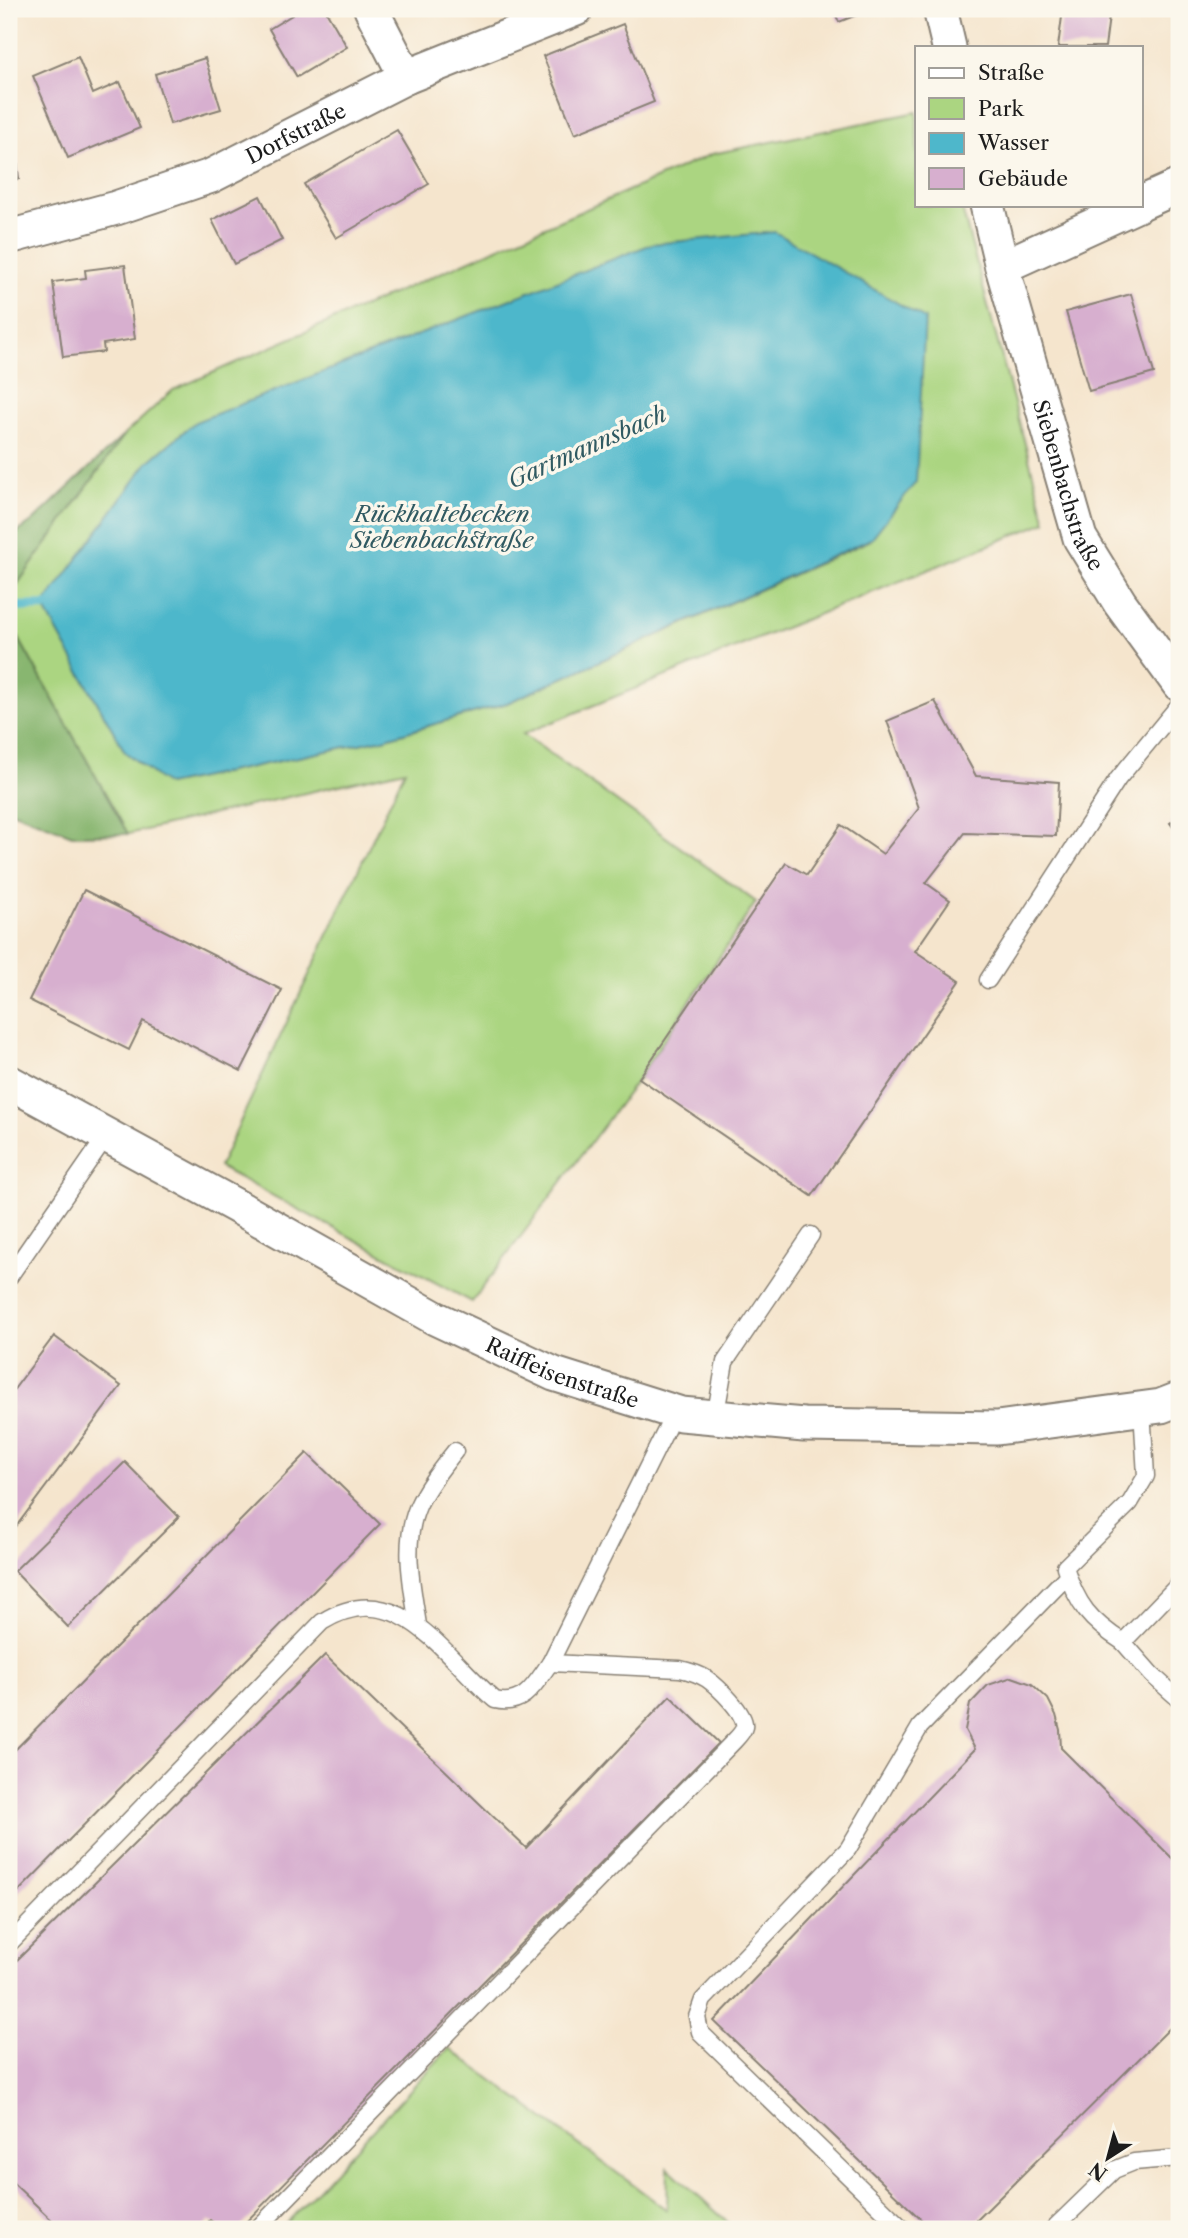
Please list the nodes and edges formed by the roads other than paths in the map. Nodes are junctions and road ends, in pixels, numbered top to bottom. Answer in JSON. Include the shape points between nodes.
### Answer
{"nodes":[{"id":1,"x":371,"y":9,"type":"edge"},
{"id":2,"x":576,"y":9,"type":"edge"},
{"id":3,"x":940,"y":9,"type":"edge"},
{"id":4,"x":949,"y":46,"type":"edge"},
{"id":5,"x":407,"y":77,"type":"junction"},
{"id":6,"x":1179,"y":186,"type":"edge"},
{"id":7,"x":1142,"y":203,"type":"edge"},
{"id":8,"x":987,"y":206,"type":"edge"},
{"id":9,"x":1135,"y":206,"type":"edge"},
{"id":10,"x":9,"y":237,"type":"edge"},
{"id":11,"x":1002,"y":267,"type":"junction"},
{"id":12,"x":1179,"y":684,"type":"edge"},
{"id":13,"x":1179,"y":705,"type":"edge"},
{"id":14,"x":988,"y":980,"type":"dead end"},
{"id":15,"x":9,"y":1082,"type":"edge"},
{"id":16,"x":107,"y":1135,"type":"junction"},
{"id":17,"x":811,"y":1235,"type":"dead end"},
{"id":18,"x":9,"y":1277,"type":"edge"},
{"id":19,"x":1179,"y":1399,"type":"edge"},
{"id":20,"x":1142,"y":1409,"type":"junction"},
{"id":21,"x":675,"y":1412,"type":"junction"},
{"id":22,"x":715,"y":1418,"type":"junction"},
{"id":23,"x":455,"y":1451,"type":"dead end"},
{"id":24,"x":1067,"y":1576,"type":"junction"},
{"id":25,"x":1179,"y":1584,"type":"edge"},
{"id":26,"x":418,"y":1625,"type":"junction"},
{"id":27,"x":1123,"y":1642,"type":"junction"},
{"id":28,"x":550,"y":1663,"type":"junction"},
{"id":29,"x":1179,"y":1699,"type":"edge"},
{"id":30,"x":9,"y":1944,"type":"edge"},
{"id":31,"x":1179,"y":2158,"type":"edge"},
{"id":32,"x":257,"y":2229,"type":"edge"},
{"id":33,"x":903,"y":2229,"type":"edge"},
{"id":34,"x":1053,"y":2229,"type":"edge"}],
"edges":[{"from":1,"to":5,"type":"street"},
{"from":2,"to":5,"type":"street","name":"Dorfstraße"},
{"from":3,"to":4,"type":"street"},
{"from":5,"to":10,"type":"street","name":"Dorfstraße","via":[[211,176]]},
{"from":6,"to":7,"type":"street"},
{"from":8,"to":11,"type":"street","name":"Siebenbachstraße"},
{"from":9,"to":11,"type":"street"},
{"from":11,"to":12,"type":"street","name":"Siebenbachstraße","via":[[1080,538]]},
{"from":13,"to":14,"type":"lane","via":[[1118,779]]},
{"from":15,"to":16,"type":"street","name":"Raiffeisenstraße"},
{"from":16,"to":18,"type":"lane"},
{"from":16,"to":21,"type":"street","name":"Raiffeisenstraße","via":[[435,1318],[554,1374]]},
{"from":17,"to":22,"type":"lane","via":[[725,1362]]},
{"from":19,"to":20,"type":"street","name":"Raiffeisenstraße"},
{"from":20,"to":22,"type":"street","name":"Raiffeisenstraße","via":[[997,1428],[804,1425]]},
{"from":20,"to":24,"type":"lane","via":[[1146,1476],[1130,1503],[1065,1567]]},
{"from":21,"to":22,"type":"street","name":"Raiffeisenstraße"},
{"from":21,"to":28,"type":"lane"},
{"from":23,"to":26,"type":"lane","via":[[418,1505],[411,1530],[411,1580]]},
{"from":24,"to":27,"type":"lane","via":[[1079,1603],[1102,1629]]},
{"from":24,"to":33,"type":"lane","via":[[920,1727],[848,1849],[704,2000],[697,2017],[700,2032]]},
{"from":25,"to":27,"type":"lane"},
{"from":26,"to":28,"type":"lane","via":[[495,1700],[512,1703],[522,1697]]},
{"from":26,"to":30,"type":"lane","via":[[378,1607],[349,1609],[321,1622]]},
{"from":27,"to":29,"type":"lane"},
{"from":28,"to":32,"type":"lane","via":[[691,1671],[707,1679],[735,1706],[744,1718],[744,1727]]},
{"from":31,"to":34,"type":"lane","via":[[1134,2162],[1115,2170]]}]}
